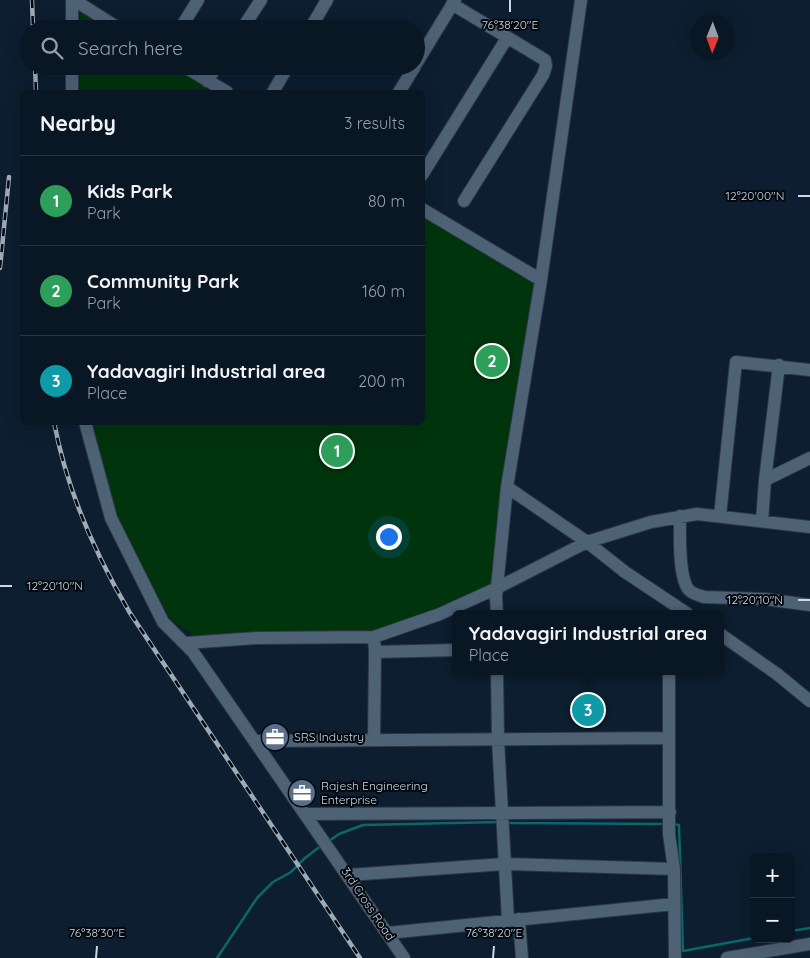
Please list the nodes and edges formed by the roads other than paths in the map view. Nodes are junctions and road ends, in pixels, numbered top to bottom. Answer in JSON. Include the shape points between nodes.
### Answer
{"nodes":[{"id":1,"x":196,"y":0,"type":"edge"},
{"id":2,"x":261,"y":0,"type":"edge"},
{"id":3,"x":327,"y":0,"type":"edge"},
{"id":4,"x":581,"y":0,"type":"edge"},
{"id":5,"x":79,"y":1,"type":"edge"},
{"id":6,"x":453,"y":2,"type":"edge"},
{"id":7,"x":74,"y":20,"type":"edge"},
{"id":8,"x":107,"y":20,"type":"edge"},
{"id":9,"x":185,"y":20,"type":"edge"},
{"id":10,"x":248,"y":20,"type":"edge"},
{"id":11,"x":315,"y":20,"type":"edge"},
{"id":12,"x":507,"y":38,"type":"junction"},
{"id":13,"x":425,"y":48,"type":"edge"},
{"id":14,"x":72,"y":75,"type":"edge"},
{"id":15,"x":197,"y":75,"type":"edge"},
{"id":16,"x":211,"y":75,"type":"edge"},
{"id":17,"x":282,"y":75,"type":"edge"},
{"id":18,"x":409,"y":75,"type":"edge"},
{"id":19,"x":207,"y":81,"type":"junction"},
{"id":20,"x":72,"y":90,"type":"edge"},
{"id":21,"x":223,"y":90,"type":"edge"},
{"id":22,"x":273,"y":90,"type":"edge"},
{"id":23,"x":400,"y":90,"type":"edge"},
{"id":24,"x":425,"y":170,"type":"edge"},
{"id":25,"x":464,"y":201,"type":"dead end"},
{"id":26,"x":425,"y":211,"type":"edge"},
{"id":27,"x":540,"y":280,"type":"junction"},
{"id":28,"x":779,"y":365,"type":"junction"},
{"id":29,"x":810,"y":370,"type":"edge"},
{"id":30,"x":86,"y":425,"type":"edge"},
{"id":31,"x":810,"y":458,"type":"edge"},
{"id":32,"x":765,"y":480,"type":"junction"},
{"id":33,"x":507,"y":488,"type":"junction"},
{"id":34,"x":680,"y":516,"type":"junction"},
{"id":35,"x":720,"y":516,"type":"junction"},
{"id":36,"x":762,"y":521,"type":"junction"},
{"id":37,"x":810,"y":527,"type":"edge"},
{"id":38,"x":587,"y":542,"type":"junction"},
{"id":39,"x":497,"y":588,"type":"junction"},
{"id":40,"x":693,"y":592,"type":"junction"},
{"id":41,"x":810,"y":605,"type":"edge"},
{"id":42,"x":668,"y":607,"type":"edge"},
{"id":43,"x":497,"y":610,"type":"edge"},
{"id":44,"x":681,"y":610,"type":"edge"},
{"id":45,"x":685,"y":610,"type":"edge"},
{"id":46,"x":374,"y":637,"type":"junction"},
{"id":47,"x":724,"y":637,"type":"edge"},
{"id":48,"x":186,"y":643,"type":"junction"},
{"id":49,"x":452,"y":650,"type":"edge"},
{"id":50,"x":375,"y":652,"type":"junction"},
{"id":51,"x":498,"y":675,"type":"edge"},
{"id":52,"x":668,"y":675,"type":"edge"},
{"id":53,"x":810,"y":702,"type":"edge"},
{"id":54,"x":669,"y":738,"type":"junction"},
{"id":55,"x":374,"y":740,"type":"junction"},
{"id":56,"x":498,"y":740,"type":"junction"},
{"id":57,"x":255,"y":741,"type":"junction"},
{"id":58,"x":304,"y":814,"type":"junction"},
{"id":59,"x":502,"y":814,"type":"junction"},
{"id":60,"x":669,"y":814,"type":"junction"},
{"id":61,"x":504,"y":864,"type":"junction"},
{"id":62,"x":674,"y":869,"type":"junction"},
{"id":63,"x":349,"y":875,"type":"junction"},
{"id":64,"x":674,"y":904,"type":"junction"},
{"id":65,"x":513,"y":919,"type":"junction"},
{"id":66,"x":388,"y":933,"type":"junction"},
{"id":67,"x":810,"y":944,"type":"edge"},
{"id":68,"x":788,"y":953,"type":"edge"},
{"id":69,"x":404,"y":958,"type":"edge"},
{"id":70,"x":522,"y":958,"type":"edge"},
{"id":71,"x":675,"y":958,"type":"edge"},
{"id":72,"x":733,"y":958,"type":"edge"}],
"edges":[{"from":1,"to":9,"type":"street"},
{"from":2,"to":10,"type":"street"},
{"from":3,"to":11,"type":"street"},
{"from":4,"to":27,"type":"street"},
{"from":5,"to":7,"type":"street"},
{"from":5,"to":8,"type":"street"},
{"from":6,"to":12,"type":"street"},
{"from":6,"to":13,"type":"street"},
{"from":12,"to":24,"type":"street"},
{"from":12,"to":25,"type":"street","via":[[545,60],[546,66]]},
{"from":14,"to":20,"type":"street"},
{"from":15,"to":19,"type":"street"},
{"from":16,"to":19,"type":"street"},
{"from":17,"to":22,"type":"street"},
{"from":18,"to":23,"type":"street"},
{"from":19,"to":21,"type":"street"},
{"from":26,"to":27,"type":"street"},
{"from":27,"to":33,"type":"street"},
{"from":28,"to":29,"type":"street"},
{"from":28,"to":32,"type":"street"},
{"from":28,"to":35,"type":"street","via":[[736,362]]},
{"from":30,"to":48,"type":"street","name":"3rd Cross Road","via":[[111,518],[163,622]]},
{"from":31,"to":32,"type":"street"},
{"from":32,"to":36,"type":"street"},
{"from":33,"to":38,"type":"street"},
{"from":33,"to":39,"type":"street"},
{"from":34,"to":35,"type":"street"},
{"from":34,"to":38,"type":"street"},
{"from":34,"to":40,"type":"street","via":[[680,556],[688,589]]},
{"from":35,"to":36,"type":"street"},
{"from":36,"to":37,"type":"street"},
{"from":38,"to":39,"type":"street"},
{"from":38,"to":42,"type":"street"},
{"from":39,"to":43,"type":"street"},
{"from":39,"to":46,"type":"street","via":[[440,614]]},
{"from":40,"to":41,"type":"street","via":[[704,597],[764,599]]},
{"from":40,"to":45,"type":"street"},
{"from":42,"to":44,"type":"street"},
{"from":46,"to":48,"type":"street","via":[[257,638]]},
{"from":46,"to":50,"type":"street"},
{"from":47,"to":53,"type":"street"},
{"from":48,"to":57,"type":"street","name":"3rd Cross Road"},
{"from":49,"to":50,"type":"street"},
{"from":50,"to":55,"type":"street"},
{"from":51,"to":56,"type":"street"},
{"from":52,"to":54,"type":"street"},
{"from":54,"to":56,"type":"street"},
{"from":54,"to":60,"type":"street"},
{"from":55,"to":56,"type":"street"},
{"from":55,"to":57,"type":"street"},
{"from":56,"to":59,"type":"street"},
{"from":57,"to":58,"type":"street","name":"3rd Cross Road"},
{"from":58,"to":59,"type":"street"},
{"from":58,"to":63,"type":"street","name":"3rd Cross Road"},
{"from":59,"to":60,"type":"street"},
{"from":59,"to":61,"type":"street"},
{"from":60,"to":62,"type":"street"},
{"from":61,"to":62,"type":"street"},
{"from":61,"to":63,"type":"street"},
{"from":61,"to":65,"type":"street"},
{"from":62,"to":64,"type":"street"},
{"from":63,"to":66,"type":"street","name":"3rd Cross Road"},
{"from":64,"to":65,"type":"street"},
{"from":64,"to":71,"type":"street"},
{"from":65,"to":66,"type":"street"},
{"from":65,"to":70,"type":"street"},
{"from":66,"to":69,"type":"street","name":"3rd Cross Road"},
{"from":67,"to":68,"type":"street"},
{"from":68,"to":72,"type":"street"}]}
